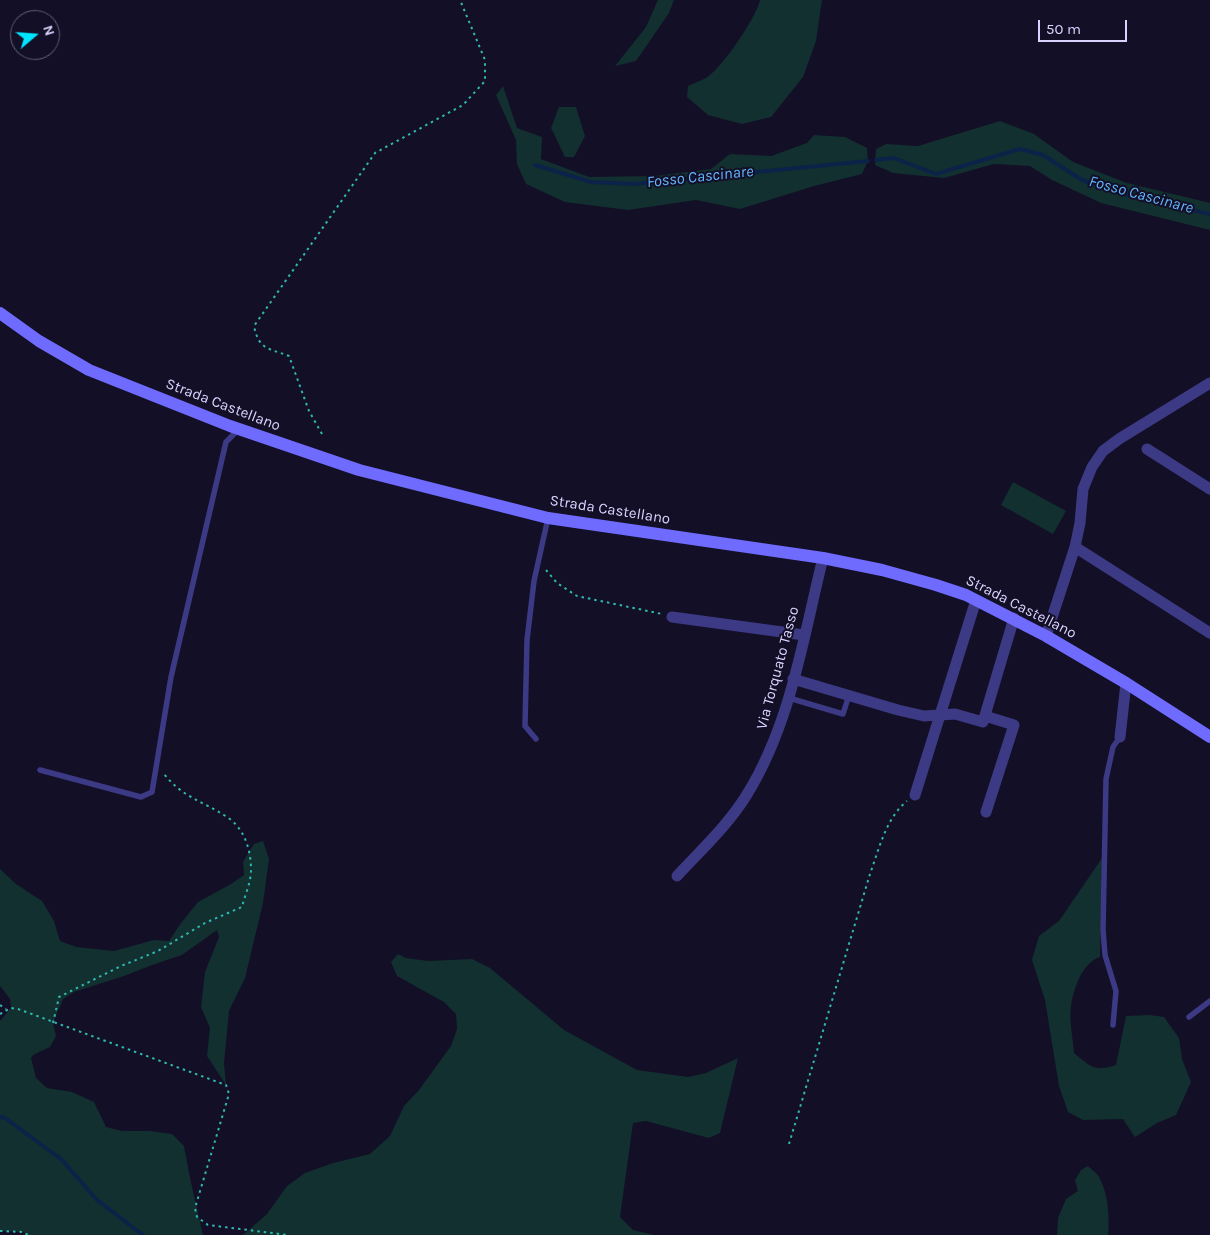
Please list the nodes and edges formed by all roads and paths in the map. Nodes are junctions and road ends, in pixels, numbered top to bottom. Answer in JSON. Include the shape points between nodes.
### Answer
{"nodes":[{"id":1,"x":460,"y":0,"type":"edge"},
{"id":2,"x":0,"y":313,"type":"edge"},
{"id":3,"x":1210,"y":383,"type":"edge"},
{"id":4,"x":239,"y":429,"type":"junction"},
{"id":5,"x":322,"y":434,"type":"dead end"},
{"id":6,"x":1147,"y":449,"type":"dead end"},
{"id":7,"x":1210,"y":489,"type":"edge"},
{"id":8,"x":548,"y":518,"type":"junction"},
{"id":9,"x":1075,"y":547,"type":"junction"},
{"id":10,"x":540,"y":557,"type":"junction"},
{"id":11,"x":823,"y":558,"type":"junction"},
{"id":12,"x":976,"y":600,"type":"junction"},
{"id":13,"x":672,"y":617,"type":"joint"},
{"id":14,"x":1014,"y":618,"type":"junction"},
{"id":15,"x":1210,"y":632,"type":"edge"},
{"id":16,"x":804,"y":635,"type":"junction"},
{"id":17,"x":1046,"y":636,"type":"junction"},
{"id":18,"x":793,"y":679,"type":"junction"},
{"id":19,"x":1126,"y":683,"type":"junction"},
{"id":20,"x":849,"y":695,"type":"junction"},
{"id":21,"x":789,"y":698,"type":"junction"},
{"id":22,"x":940,"y":715,"type":"junction"},
{"id":23,"x":985,"y":716,"type":"junction"},
{"id":24,"x":1120,"y":737,"type":"joint"},
{"id":25,"x":1210,"y":737,"type":"edge"},
{"id":26,"x":536,"y":739,"type":"dead end"},
{"id":27,"x":157,"y":760,"type":"junction"},
{"id":28,"x":40,"y":770,"type":"dead end"},
{"id":29,"x":915,"y":795,"type":"joint"},
{"id":30,"x":986,"y":812,"type":"dead end"},
{"id":31,"x":677,"y":876,"type":"dead end"},
{"id":32,"x":1210,"y":1001,"type":"edge"},
{"id":33,"x":0,"y":1004,"type":"edge"},
{"id":34,"x":6,"y":1010,"type":"junction"},
{"id":35,"x":0,"y":1014,"type":"edge"},
{"id":36,"x":1189,"y":1018,"type":"dead end"},
{"id":37,"x":53,"y":1023,"type":"junction"},
{"id":38,"x":1113,"y":1025,"type":"dead end"},
{"id":39,"x":789,"y":1144,"type":"dead end"},
{"id":40,"x":0,"y":1231,"type":"edge"},
{"id":41,"x":28,"y":1235,"type":"edge"},
{"id":42,"x":288,"y":1235,"type":"edge"}],
"edges":[{"from":1,"to":5,"type":"path","via":[[485,60],[485,81],[464,105],[376,153],[254,326],[262,346],[289,356],[309,411]]},
{"from":2,"to":4,"type":"street","name":"Strada Castellano","via":[[39,341],[89,370]]},
{"from":3,"to":9,"type":"street","via":[[1104,451],[1083,489]]},
{"from":4,"to":8,"type":"street","name":"Strada Castellano","via":[[359,470]]},
{"from":4,"to":27,"type":"lane","via":[[226,442],[171,677]]},
{"from":6,"to":7,"type":"street"},
{"from":8,"to":10,"type":"lane"},
{"from":8,"to":11,"type":"street","name":"Strada Castellano"},
{"from":9,"to":15,"type":"street"},
{"from":9,"to":17,"type":"street"},
{"from":10,"to":13,"type":"path","via":[[557,583],[577,596]]},
{"from":10,"to":26,"type":"lane","via":[[527,640],[524,726]]},
{"from":11,"to":12,"type":"street","name":"Strada Castellano","via":[[882,570]]},
{"from":11,"to":16,"type":"street","name":"Via Torquato Tasso"},
{"from":12,"to":14,"type":"street","name":"Strada Castellano"},
{"from":12,"to":22,"type":"street"},
{"from":13,"to":16,"type":"street"},
{"from":14,"to":17,"type":"street","name":"Strada Castellano"},
{"from":14,"to":23,"type":"street"},
{"from":16,"to":18,"type":"street","name":"Via Torquato Tasso"},
{"from":17,"to":19,"type":"street","name":"Strada Castellano"},
{"from":18,"to":20,"type":"street"},
{"from":18,"to":21,"type":"street","name":"Via Torquato Tasso"},
{"from":19,"to":24,"type":"street"},
{"from":19,"to":25,"type":"street","name":"Strada Castellano"},
{"from":20,"to":21,"type":"lane","via":[[843,714]]},
{"from":20,"to":22,"type":"street","via":[[924,716]]},
{"from":21,"to":31,"type":"street","name":"Via Torquato Tasso","via":[[776,736],[746,796]]},
{"from":22,"to":23,"type":"street","via":[[955,714],[983,722]]},
{"from":22,"to":29,"type":"street"},
{"from":23,"to":30,"type":"street","via":[[1014,725]]},
{"from":24,"to":38,"type":"lane","via":[[1113,747],[1106,778],[1103,930],[1105,955],[1116,991]]},
{"from":27,"to":28,"type":"lane","via":[[152,792],[141,798]]},
{"from":27,"to":37,"type":"path","via":[[178,790],[226,816],[240,828],[248,846],[251,870],[242,907],[59,997]]},
{"from":29,"to":39,"type":"path","via":[[899,808],[885,831]]},
{"from":32,"to":36,"type":"lane"},
{"from":33,"to":34,"type":"path"},
{"from":34,"to":35,"type":"path"},
{"from":34,"to":37,"type":"path","via":[[18,1009]]},
{"from":37,"to":42,"type":"path","via":[[226,1086],[229,1094],[195,1208],[197,1217],[208,1225]]},
{"from":40,"to":41,"type":"path"}]}
